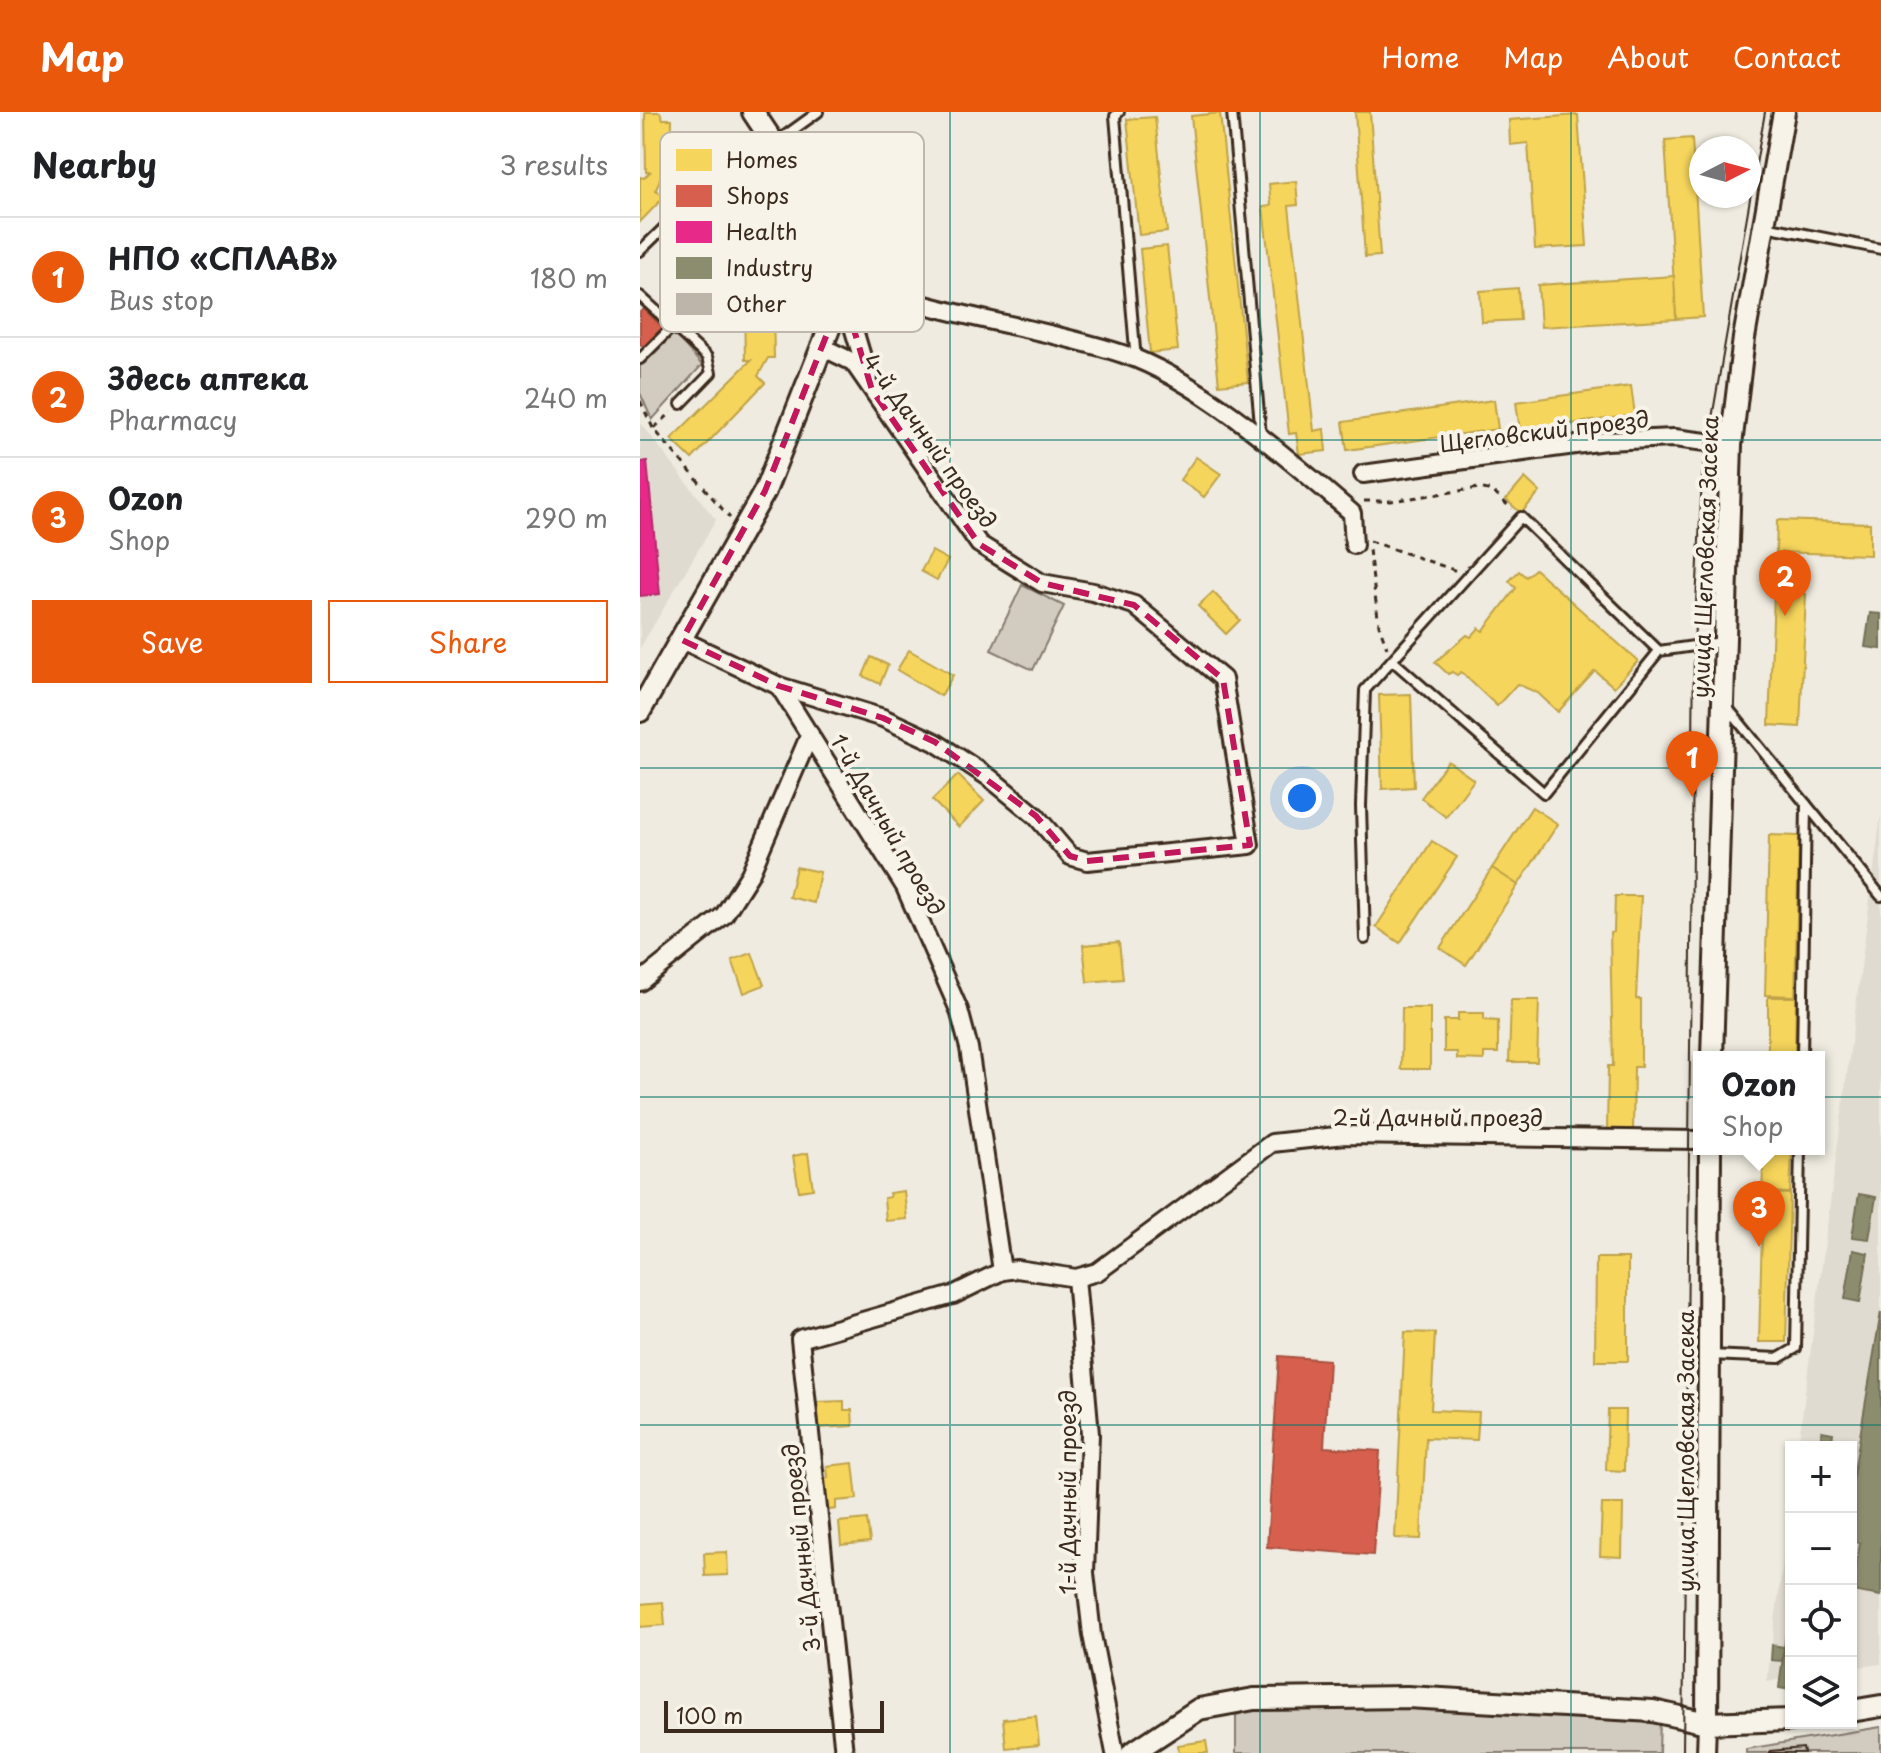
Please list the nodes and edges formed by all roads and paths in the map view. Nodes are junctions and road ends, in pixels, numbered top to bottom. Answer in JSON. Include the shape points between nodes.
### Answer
{"nodes":[{"id":1,"x":753,"y":112,"type":"edge"},
{"id":2,"x":818,"y":112,"type":"edge"},
{"id":3,"x":1119,"y":112,"type":"edge"},
{"id":4,"x":1232,"y":112,"type":"edge"},
{"id":5,"x":1784,"y":112,"type":"edge"},
{"id":6,"x":767,"y":132,"type":"edge"},
{"id":7,"x":780,"y":132,"type":"edge"},
{"id":8,"x":1764,"y":225,"type":"junction"},
{"id":9,"x":660,"y":233,"type":"edge"},
{"id":10,"x":1881,"y":249,"type":"edge"},
{"id":11,"x":640,"y":251,"type":"edge"},
{"id":12,"x":640,"y":296,"type":"edge"},
{"id":13,"x":924,"y":304,"type":"edge"},
{"id":14,"x":660,"y":314,"type":"edge"},
{"id":15,"x":667,"y":332,"type":"edge"},
{"id":16,"x":680,"y":332,"type":"edge"},
{"id":17,"x":828,"y":332,"type":"edge"},
{"id":18,"x":855,"y":332,"type":"edge"},
{"id":19,"x":822,"y":347,"type":"junction"},
{"id":20,"x":640,"y":359,"type":"edge"},
{"id":21,"x":1136,"y":361,"type":"junction"},
{"id":22,"x":872,"y":390,"type":"junction"},
{"id":23,"x":640,"y":401,"type":"edge"},
{"id":24,"x":681,"y":404,"type":"joint"},
{"id":25,"x":653,"y":428,"type":"junction"},
{"id":26,"x":1262,"y":441,"type":"junction"},
{"id":27,"x":1731,"y":445,"type":"junction"},
{"id":28,"x":1363,"y":474,"type":"dead end"},
{"id":29,"x":1336,"y":500,"type":"junction"},
{"id":30,"x":1521,"y":517,"type":"junction"},
{"id":31,"x":742,"y":533,"type":"junction"},
{"id":32,"x":1354,"y":545,"type":"dead end"},
{"id":33,"x":1468,"y":576,"type":"junction"},
{"id":34,"x":682,"y":640,"type":"junction"},
{"id":35,"x":1723,"y":642,"type":"junction"},
{"id":36,"x":1659,"y":651,"type":"junction"},
{"id":37,"x":1392,"y":660,"type":"junction"},
{"id":38,"x":779,"y":686,"type":"junction"},
{"id":39,"x":1722,"y":701,"type":"junction"},
{"id":40,"x":640,"y":711,"type":"edge"},
{"id":41,"x":810,"y":734,"type":"junction"},
{"id":42,"x":1806,"y":804,"type":"junction"},
{"id":43,"x":1881,"y":896,"type":"edge"},
{"id":44,"x":1365,"y":939,"type":"dead end"},
{"id":45,"x":640,"y":982,"type":"edge"},
{"id":46,"x":1712,"y":1051,"type":"edge"},
{"id":47,"x":1802,"y":1051,"type":"edge"},
{"id":48,"x":1693,"y":1140,"type":"edge"},
{"id":49,"x":1710,"y":1155,"type":"edge"},
{"id":50,"x":1800,"y":1155,"type":"edge"},
{"id":51,"x":1002,"y":1271,"type":"junction"},
{"id":52,"x":1076,"y":1278,"type":"junction"},
{"id":53,"x":1709,"y":1355,"type":"junction"},
{"id":54,"x":1881,"y":1706,"type":"edge"},
{"id":55,"x":1857,"y":1710,"type":"edge"},
{"id":56,"x":1785,"y":1720,"type":"edge"},
{"id":57,"x":1707,"y":1723,"type":"junction"},
{"id":58,"x":844,"y":1753,"type":"edge"},
{"id":59,"x":1115,"y":1753,"type":"edge"},
{"id":60,"x":1132,"y":1753,"type":"edge"},
{"id":61,"x":1706,"y":1753,"type":"edge"}],
"edges":[{"from":1,"to":6,"type":"street"},
{"from":2,"to":7,"type":"lane"},
{"from":3,"to":21,"type":"lane","via":[[1115,116]]},
{"from":4,"to":26,"type":"lane"},
{"from":5,"to":8,"type":"street","name":"улица Щегловская Засека"},
{"from":8,"to":10,"type":"lane"},
{"from":8,"to":27,"type":"street","name":"улица Щегловская Засека"},
{"from":9,"to":11,"type":"lane"},
{"from":12,"to":14,"type":"lane"},
{"from":13,"to":21,"type":"street"},
{"from":15,"to":20,"type":"lane"},
{"from":16,"to":24,"type":"lane","via":[[707,357],[711,373]]},
{"from":17,"to":19,"type":"street"},
{"from":18,"to":22,"type":"street"},
{"from":19,"to":22,"type":"street","name":"4-й Дачный проезд","via":[[853,362]]},
{"from":19,"to":31,"type":"street","via":[[765,491]]},
{"from":21,"to":26,"type":"street","via":[[1192,389]]},
{"from":22,"to":38,"type":"street","name":"4-й Дачный проезд","via":[[979,544],[1042,583],[1134,605],[1223,679],[1250,845],[1087,861],[1070,856],[1036,816],[935,742],[883,718]]},
{"from":23,"to":25,"type":"path"},
{"from":24,"to":25,"type":"path"},
{"from":25,"to":31,"type":"path"},
{"from":26,"to":29,"type":"street"},
{"from":27,"to":28,"type":"street","name":"Щегловский проезд","via":[[1674,438],[1618,440]]},
{"from":27,"to":35,"type":"street","name":"улица Щегловская Засека"},
{"from":29,"to":30,"type":"path","via":[[1391,501],[1479,488],[1492,491]]},
{"from":29,"to":32,"type":"street","via":[[1352,513]]},
{"from":30,"to":33,"type":"lane"},
{"from":30,"to":36,"type":"lane"},
{"from":31,"to":34,"type":"street"},
{"from":33,"to":37,"type":"lane"},
{"from":33,"to":37,"type":"path","via":[[1366,539],[1379,625]]},
{"from":34,"to":38,"type":"street","name":"4-й Дачный проезд"},
{"from":34,"to":40,"type":"street"},
{"from":35,"to":36,"type":"lane"},
{"from":35,"to":39,"type":"street","name":"улица Щегловская Засека"},
{"from":36,"to":37,"type":"lane","via":[[1544,793]]},
{"from":37,"to":44,"type":"lane","via":[[1365,690]]},
{"from":38,"to":41,"type":"street","name":"1-й Дачный проезд"},
{"from":39,"to":42,"type":"lane"},
{"from":39,"to":46,"type":"street","name":"улица Щегловская Засека"},
{"from":41,"to":45,"type":"street","via":[[750,874],[724,915]]},
{"from":41,"to":51,"type":"street","name":"1-й Дачный проезд","via":[[905,887],[959,1010]]},
{"from":42,"to":43,"type":"lane"},
{"from":42,"to":47,"type":"lane"},
{"from":48,"to":52,"type":"street","name":"2-й Дачный проезд","via":[[1345,1135],[1272,1143],[1097,1272]]},
{"from":49,"to":53,"type":"street","name":"улица Щегловская Засека"},
{"from":50,"to":53,"type":"lane","via":[[1796,1348],[1779,1358]]},
{"from":51,"to":52,"type":"street"},
{"from":51,"to":58,"type":"street","name":"3-й Дачный проезд","via":[[953,1295],[800,1339]]},
{"from":52,"to":59,"type":"street","name":"1-й Дачный проезд","via":[[1090,1434],[1085,1573]]},
{"from":53,"to":57,"type":"street","name":"улица Щегловская Засека"},
{"from":54,"to":55,"type":"street"},
{"from":56,"to":57,"type":"street"},
{"from":57,"to":60,"type":"street","via":[[1653,1711],[1407,1697],[1254,1699],[1199,1709]]},
{"from":57,"to":61,"type":"street","name":"улица Щегловская Засека"}]}
